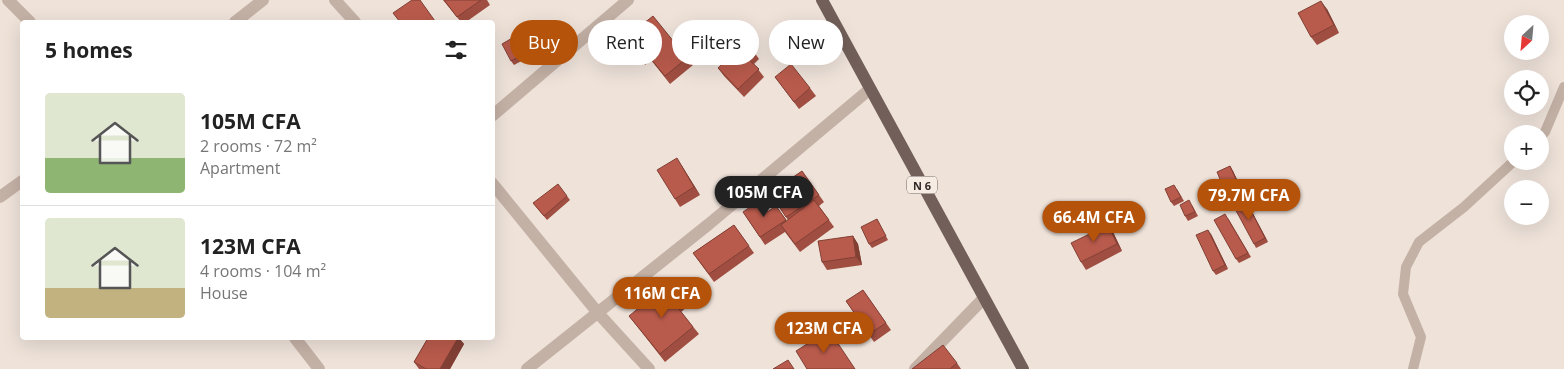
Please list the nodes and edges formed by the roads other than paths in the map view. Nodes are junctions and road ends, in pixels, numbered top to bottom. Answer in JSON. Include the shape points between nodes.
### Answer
{"nodes":[{"id":1,"x":8,"y":0,"type":"edge"},
{"id":2,"x":264,"y":0,"type":"edge"},
{"id":3,"x":335,"y":0,"type":"edge"},
{"id":4,"x":628,"y":0,"type":"edge"},
{"id":5,"x":822,"y":0,"type":"edge"},
{"id":6,"x":28,"y":20,"type":"edge"},
{"id":7,"x":238,"y":20,"type":"edge"},
{"id":8,"x":353,"y":20,"type":"edge"},
{"id":9,"x":1564,"y":87,"type":"edge"},
{"id":10,"x":870,"y":89,"type":"junction"},
{"id":11,"x":495,"y":113,"type":"edge"},
{"id":12,"x":1548,"y":125,"type":"edge"},
{"id":13,"x":1504,"y":170,"type":"edge"},
{"id":14,"x":20,"y":182,"type":"edge"},
{"id":15,"x":495,"y":187,"type":"edge"},
{"id":16,"x":0,"y":197,"type":"edge"},
{"id":17,"x":984,"y":298,"type":"junction"},
{"id":18,"x":598,"y":313,"type":"junction"},
{"id":19,"x":297,"y":340,"type":"edge"},
{"id":20,"x":319,"y":369,"type":"edge"},
{"id":21,"x":528,"y":369,"type":"edge"},
{"id":22,"x":649,"y":369,"type":"edge"},
{"id":23,"x":915,"y":369,"type":"edge"},
{"id":24,"x":1023,"y":369,"type":"edge"},
{"id":25,"x":1413,"y":369,"type":"edge"}],
"edges":[{"from":1,"to":6,"type":"street"},
{"from":2,"to":7,"type":"street"},
{"from":3,"to":8,"type":"street"},
{"from":4,"to":11,"type":"street"},
{"from":5,"to":10,"type":"main road","number":"N 6"},
{"from":9,"to":12,"type":"lane"},
{"from":10,"to":17,"type":"main road","number":"N 6"},
{"from":10,"to":18,"type":"street"},
{"from":13,"to":25,"type":"lane","via":[[1419,242],[1406,267],[1403,294],[1421,337]]},
{"from":14,"to":16,"type":"street"},
{"from":15,"to":18,"type":"street"},
{"from":17,"to":23,"type":"street"},
{"from":17,"to":24,"type":"main road","number":"N 6"},
{"from":18,"to":21,"type":"street"},
{"from":18,"to":22,"type":"street"},
{"from":19,"to":20,"type":"street"}]}
